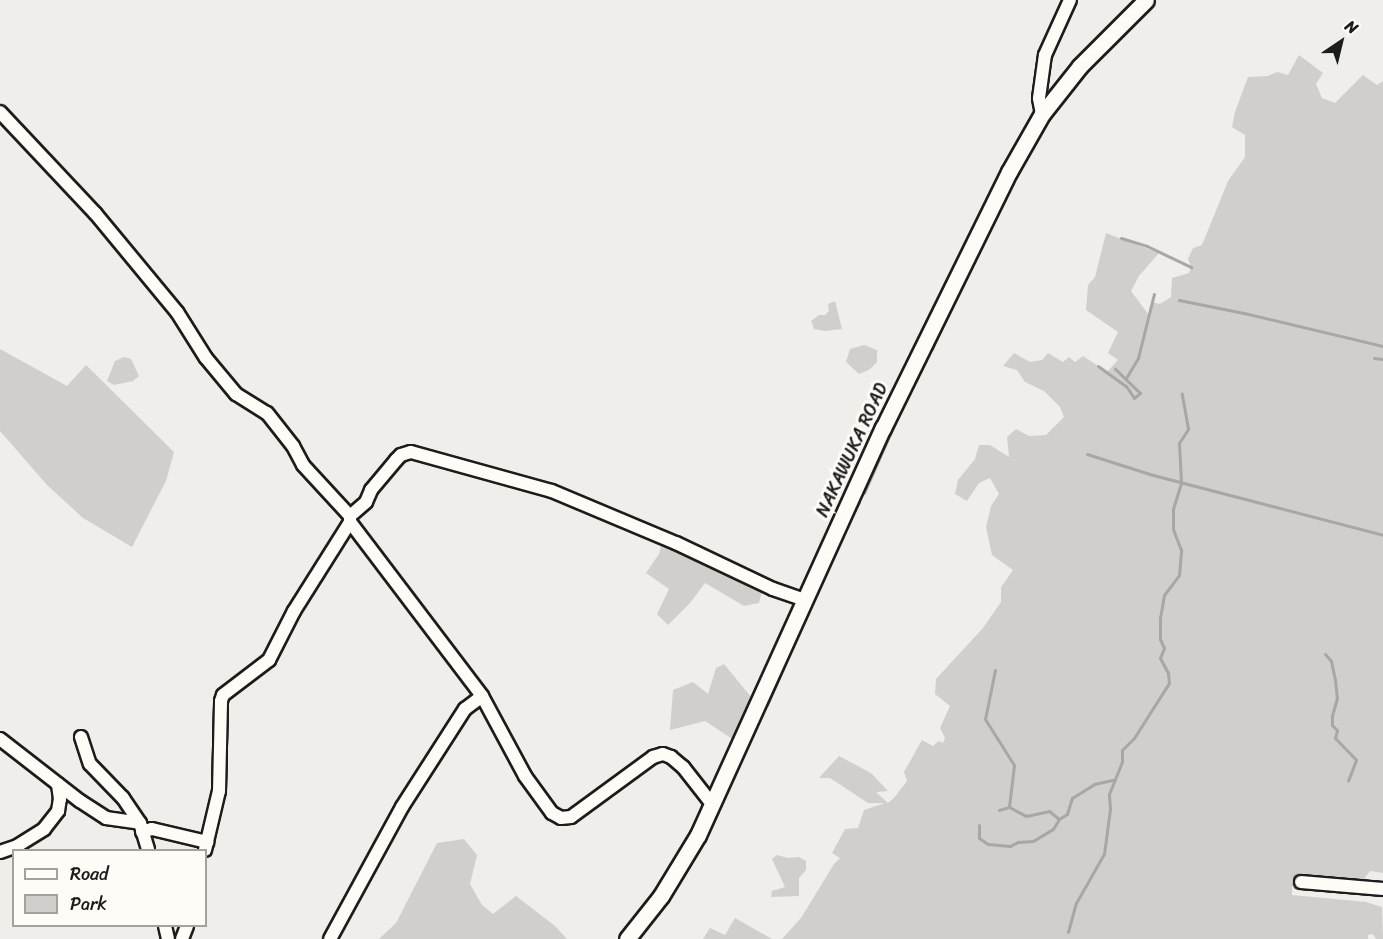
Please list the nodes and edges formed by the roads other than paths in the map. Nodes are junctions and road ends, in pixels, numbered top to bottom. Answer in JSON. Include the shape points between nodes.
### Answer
{"nodes":[{"id":1,"x":1070,"y":0,"type":"edge"},
{"id":2,"x":1146,"y":0,"type":"edge"},
{"id":3,"x":0,"y":112,"type":"edge"},
{"id":4,"x":1042,"y":114,"type":"junction"},
{"id":5,"x":350,"y":519,"type":"junction"},
{"id":6,"x":805,"y":600,"type":"junction"},
{"id":7,"x":482,"y":696,"type":"junction"},
{"id":8,"x":81,"y":737,"type":"dead end"},
{"id":9,"x":0,"y":739,"type":"edge"},
{"id":10,"x":58,"y":784,"type":"junction"},
{"id":11,"x":76,"y":799,"type":"junction"},
{"id":12,"x":712,"y":804,"type":"junction"},
{"id":13,"x":59,"y":805,"type":"junction"},
{"id":14,"x":141,"y":827,"type":"junction"},
{"id":15,"x":206,"y":846,"type":"edge"},
{"id":16,"x":148,"y":849,"type":"edge"},
{"id":17,"x":0,"y":852,"type":"edge"},
{"id":18,"x":1302,"y":882,"type":"dead end"},
{"id":19,"x":1383,"y":889,"type":"edge"},
{"id":20,"x":330,"y":939,"type":"edge"},
{"id":21,"x":627,"y":939,"type":"edge"}],
"edges":[{"from":1,"to":4,"type":"street","via":[[1045,55],[1039,98]]},
{"from":2,"to":4,"type":"main road","name":"NAKAWUKA ROAD","via":[[1080,66]]},
{"from":3,"to":5,"type":"street","via":[[96,213],[177,312],[206,358],[236,394],[267,413],[303,465]]},
{"from":4,"to":6,"type":"main road","name":"NAKAWUKA ROAD","via":[[1009,172],[886,421]]},
{"from":5,"to":6,"type":"street","via":[[398,457],[411,452],[552,491]]},
{"from":5,"to":7,"type":"street"},
{"from":5,"to":15,"type":"street","via":[[294,610],[270,660],[220,701],[219,791]]},
{"from":6,"to":12,"type":"main road","name":"NAKAWUKA ROAD"},
{"from":7,"to":12,"type":"street","via":[[525,776],[556,816],[571,817],[653,757],[663,754],[676,760]]},
{"from":7,"to":20,"type":"street","via":[[465,709],[402,807]]},
{"from":8,"to":14,"type":"street","via":[[90,764],[123,798]]},
{"from":9,"to":10,"type":"street"},
{"from":10,"to":11,"type":"street"},
{"from":10,"to":13,"type":"street"},
{"from":11,"to":13,"type":"street"},
{"from":11,"to":14,"type":"street","via":[[106,818]]},
{"from":12,"to":21,"type":"main road","name":"NAKAWUKA ROAD","via":[[661,896]]},
{"from":13,"to":17,"type":"street","via":[[44,829]]},
{"from":14,"to":15,"type":"street"},
{"from":14,"to":16,"type":"street"},
{"from":18,"to":19,"type":"street"}]}
